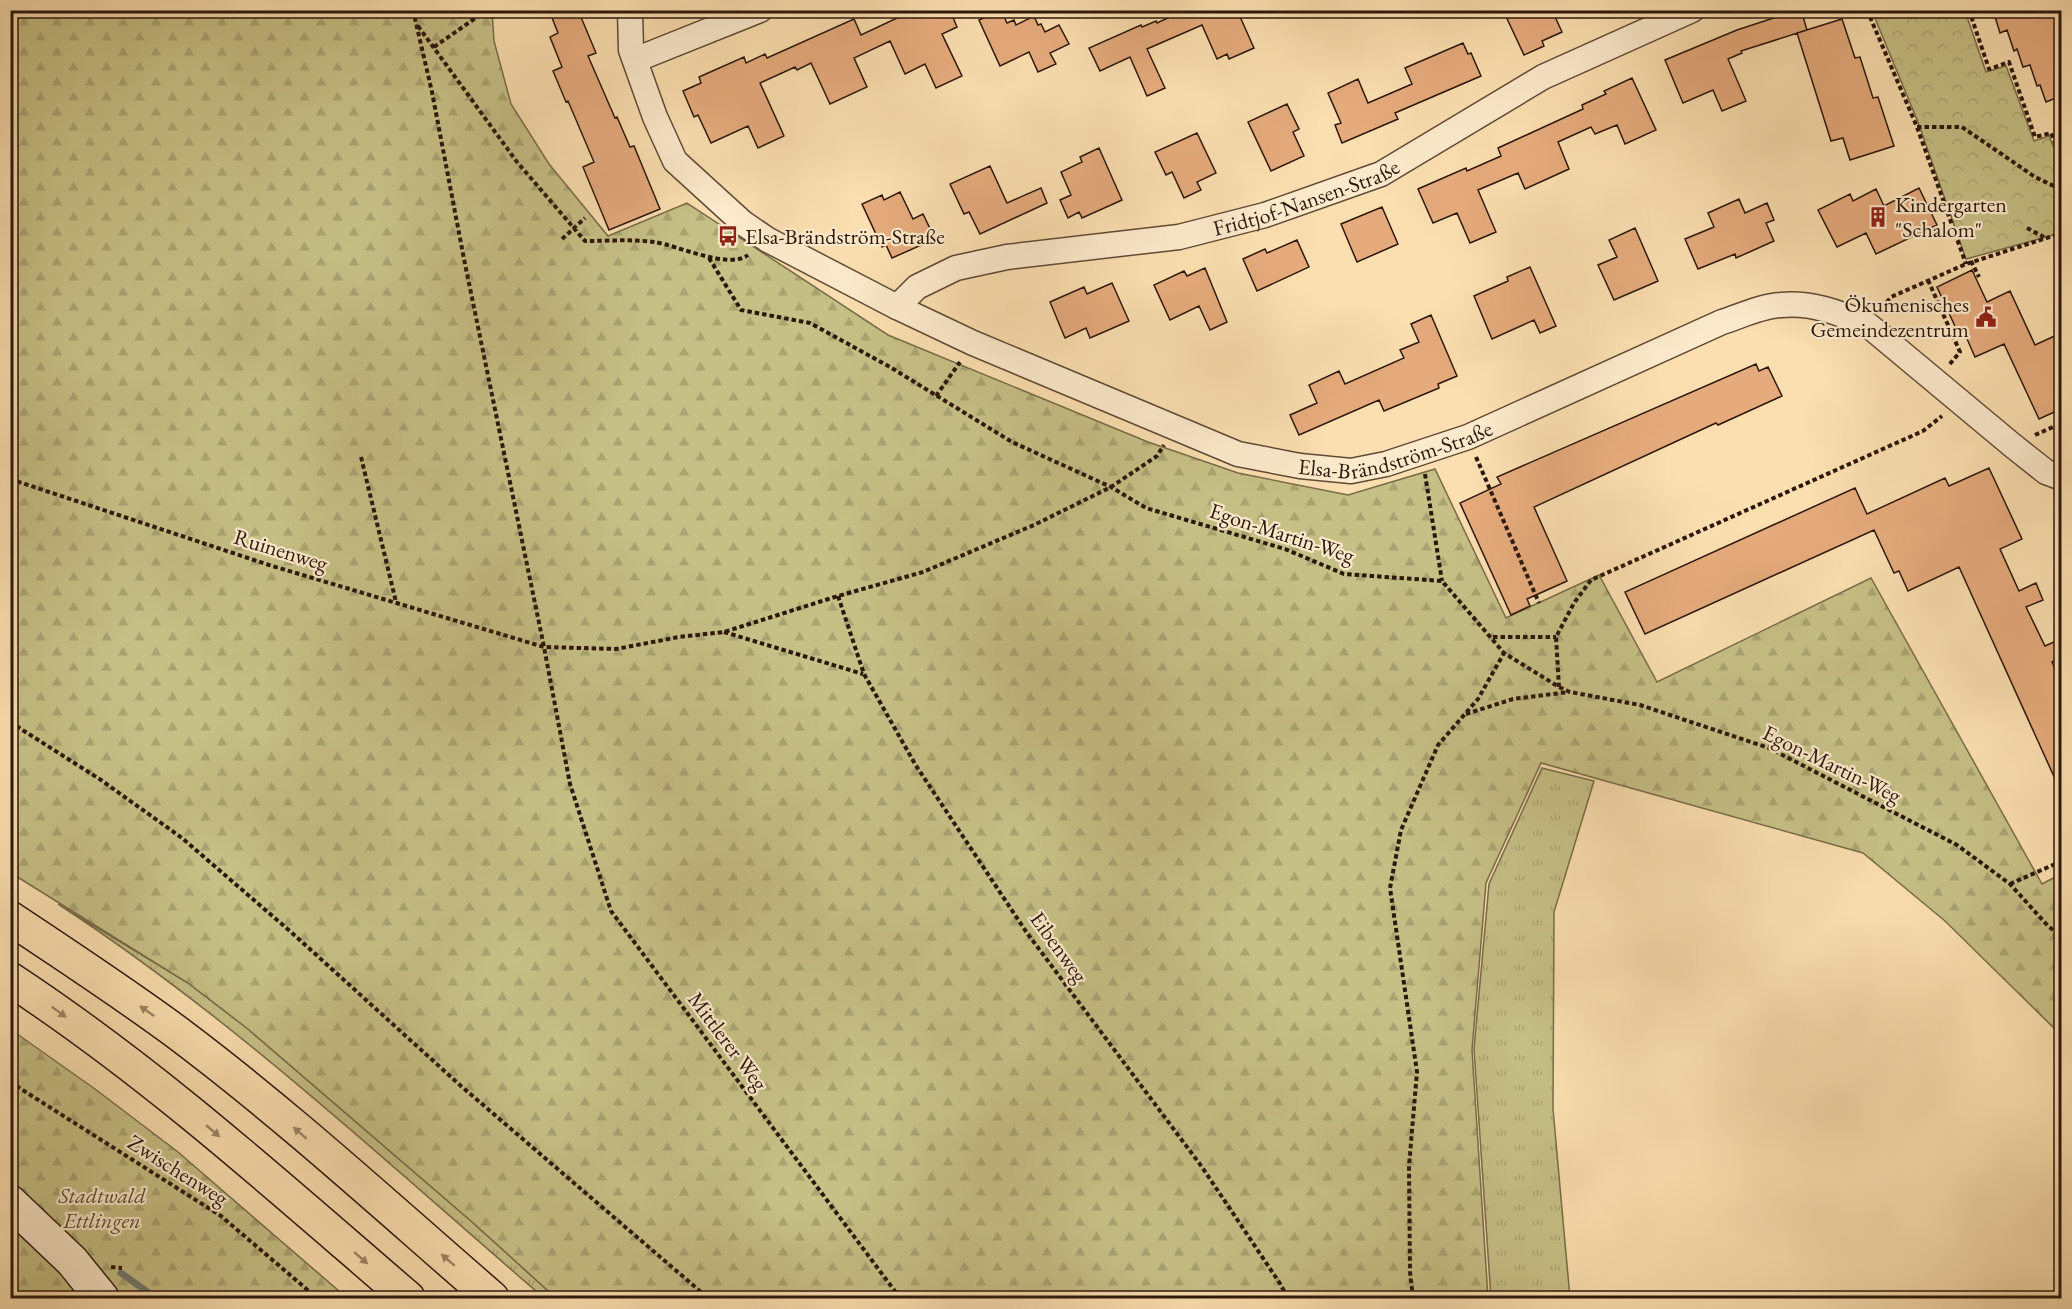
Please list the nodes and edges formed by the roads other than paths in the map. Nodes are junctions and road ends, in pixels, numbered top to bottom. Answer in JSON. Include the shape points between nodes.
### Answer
{"nodes":[{"id":1,"x":630,"y":10,"type":"edge"},
{"id":2,"x":760,"y":10,"type":"edge"},
{"id":3,"x":1692,"y":10,"type":"edge"},
{"id":4,"x":635,"y":60,"type":"junction"},
{"id":5,"x":897,"y":307,"type":"junction"},
{"id":6,"x":2061,"y":478,"type":"edge"},
{"id":7,"x":10,"y":918,"type":"edge"},
{"id":8,"x":10,"y":979,"type":"edge"},
{"id":9,"x":10,"y":1202,"type":"edge"},
{"id":10,"x":102,"y":1299,"type":"edge"},
{"id":11,"x":408,"y":1299,"type":"edge"},
{"id":12,"x":492,"y":1299,"type":"edge"}],
"edges":[{"from":1,"to":4,"type":"street","name":"Elsa-Brändström-Straße"},
{"from":2,"to":4,"type":"street"},
{"from":3,"to":5,"type":"street","name":"Fridtjof-Nansen-Straße","via":[[1543,77],[1381,174],[1265,215],[1179,237],[956,268],[917,287]]},
{"from":4,"to":5,"type":"street","name":"Elsa-Brändström-Straße","via":[[675,161],[708,193],[768,240]]},
{"from":5,"to":6,"type":"street","name":"Elsa-Brändström-Straße","via":[[1238,454],[1351,471],[1386,464],[1468,437],[1722,322],[1781,305],[1818,307],[1868,325],[2046,472]]},
{"from":12,"to":7,"type":"highway","one_way":true,"via":[[185,1039]]},
{"from":8,"to":11,"type":"highway","one_way":true,"via":[[132,1065],[224,1139]]},
{"from":9,"to":10,"type":"main road","via":[[72,1261]]}]}
